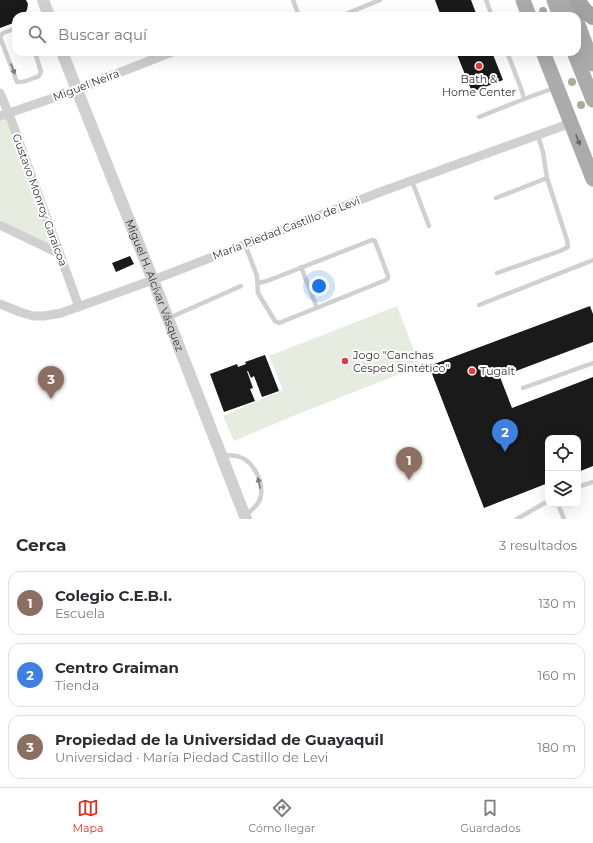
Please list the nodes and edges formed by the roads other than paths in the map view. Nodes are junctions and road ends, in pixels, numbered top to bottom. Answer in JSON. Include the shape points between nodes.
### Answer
{"nodes":[{"id":1,"x":43,"y":0,"type":"edge"},
{"id":2,"x":293,"y":0,"type":"edge"},
{"id":3,"x":380,"y":0,"type":"edge"},
{"id":4,"x":486,"y":0,"type":"edge"},
{"id":5,"x":523,"y":0,"type":"edge"},
{"id":6,"x":554,"y":0,"type":"edge"},
{"id":7,"x":568,"y":0,"type":"edge"},
{"id":8,"x":577,"y":0,"type":"edge"},
{"id":9,"x":46,"y":12,"type":"edge"},
{"id":10,"x":298,"y":12,"type":"edge"},
{"id":11,"x":351,"y":12,"type":"edge"},
{"id":12,"x":490,"y":12,"type":"edge"},
{"id":13,"x":528,"y":12,"type":"edge"},
{"id":14,"x":558,"y":12,"type":"edge"},
{"id":15,"x":572,"y":12,"type":"edge"},
{"id":16,"x":593,"y":18,"type":"edge"},
{"id":17,"x":12,"y":30,"type":"edge"},
{"id":18,"x":581,"y":32,"type":"edge"},
{"id":19,"x":36,"y":56,"type":"edge"},
{"id":20,"x":64,"y":56,"type":"edge"},
{"id":21,"x":161,"y":56,"type":"edge"},
{"id":22,"x":509,"y":56,"type":"edge"},
{"id":23,"x":545,"y":56,"type":"edge"},
{"id":24,"x":576,"y":56,"type":"edge"},
{"id":25,"x":593,"y":64,"type":"edge"},
{"id":26,"x":557,"y":87,"type":"junction"},
{"id":27,"x":77,"y":90,"type":"junction"},
{"id":28,"x":0,"y":93,"type":"edge"},
{"id":29,"x":524,"y":98,"type":"junction"},
{"id":30,"x":593,"y":100,"type":"edge"},
{"id":31,"x":4,"y":115,"type":"edge"},
{"id":32,"x":479,"y":117,"type":"dead end"},
{"id":33,"x":572,"y":123,"type":"junction"},
{"id":34,"x":538,"y":136,"type":"junction"},
{"id":35,"x":548,"y":178,"type":"junction"},
{"id":36,"x":593,"y":180,"type":"edge"},
{"id":37,"x":412,"y":181,"type":"junction"},
{"id":38,"x":496,"y":198,"type":"dead end"},
{"id":39,"x":0,"y":225,"type":"edge"},
{"id":40,"x":429,"y":226,"type":"dead end"},
{"id":41,"x":245,"y":244,"type":"junction"},
{"id":42,"x":60,"y":254,"type":"junction"},
{"id":43,"x":593,"y":260,"type":"edge"},
{"id":44,"x":301,"y":268,"type":"junction"},
{"id":45,"x":497,"y":273,"type":"dead end"},
{"id":46,"x":152,"y":280,"type":"junction"},
{"id":47,"x":258,"y":283,"type":"junction"},
{"id":48,"x":241,"y":286,"type":"dead end"},
{"id":49,"x":0,"y":304,"type":"edge"},
{"id":50,"x":479,"y":305,"type":"dead end"},
{"id":51,"x":79,"y":307,"type":"junction"},
{"id":52,"x":317,"y":308,"type":"junction"},
{"id":53,"x":168,"y":319,"type":"junction"},
{"id":54,"x":593,"y":363,"type":"edge"},
{"id":55,"x":522,"y":388,"type":"dead end"},
{"id":56,"x":221,"y":454,"type":"junction"},
{"id":57,"x":593,"y":482,"type":"edge"},
{"id":58,"x":581,"y":486,"type":"edge"},
{"id":59,"x":545,"y":503,"type":"edge"},
{"id":60,"x":559,"y":507,"type":"edge"},
{"id":61,"x":246,"y":518,"type":"edge"},
{"id":62,"x":517,"y":519,"type":"edge"},
{"id":63,"x":564,"y":519,"type":"edge"}],
"edges":[{"from":1,"to":9,"type":"street"},
{"from":2,"to":10,"type":"lane"},
{"from":3,"to":11,"type":"lane"},
{"from":4,"to":12,"type":"lane"},
{"from":5,"to":13,"type":"main road"},
{"from":6,"to":14,"type":"main road"},
{"from":7,"to":15,"type":"main road"},
{"from":8,"to":16,"type":"highway"},
{"from":17,"to":19,"type":"lane","one_way":true,"via":[[1,34],[0,37],[17,82],[39,76],[41,72]]},
{"from":18,"to":25,"type":"main road"},
{"from":20,"to":27,"type":"street","name":"Miguel H. Alcívar Vásquez"},
{"from":21,"to":27,"type":"street","name":"Miguel Neira"},
{"from":22,"to":29,"type":"lane"},
{"from":23,"to":26,"type":"main road"},
{"from":24,"to":30,"type":"main road"},
{"from":26,"to":29,"type":"lane"},
{"from":26,"to":33,"type":"main road"},
{"from":27,"to":31,"type":"street","name":"Miguel Neira"},
{"from":27,"to":46,"type":"street","name":"Miguel H. Alcívar Vásquez"},
{"from":28,"to":31,"type":"street","name":"Gustavo Monroy Garaicoa"},
{"from":29,"to":32,"type":"lane"},
{"from":31,"to":42,"type":"street","name":"Gustavo Monroy Garaicoa"},
{"from":33,"to":34,"type":"street","name":"María Piedad Castillo de Levi"},
{"from":33,"to":36,"type":"main road","one_way":true},
{"from":34,"to":35,"type":"lane"},
{"from":34,"to":37,"type":"street","name":"María Piedad Castillo de Levi"},
{"from":35,"to":38,"type":"lane"},
{"from":35,"to":45,"type":"lane","via":[[568,247]]},
{"from":37,"to":40,"type":"lane"},
{"from":37,"to":41,"type":"street","name":"María Piedad Castillo de Levi"},
{"from":39,"to":42,"type":"street"},
{"from":41,"to":46,"type":"street","name":"María Piedad Castillo de Levi"},
{"from":41,"to":47,"type":"lane"},
{"from":42,"to":51,"type":"street","name":"Gustavo Monroy Garaicoa"},
{"from":43,"to":50,"type":"lane"},
{"from":44,"to":47,"type":"lane"},
{"from":44,"to":52,"type":"lane"},
{"from":44,"to":52,"type":"lane","via":[[368,241],[375,241],[388,278]]},
{"from":46,"to":51,"type":"street","name":"María Piedad Castillo de Levi"},
{"from":46,"to":53,"type":"street","name":"Miguel H. Alcívar Vásquez"},
{"from":47,"to":52,"type":"lane","via":[[258,293],[275,322],[282,322]]},
{"from":48,"to":53,"type":"lane"},
{"from":49,"to":51,"type":"street","name":"María Piedad Castillo de Levi","via":[[24,314],[38,316]]},
{"from":53,"to":56,"type":"street","name":"Miguel H. Alcívar Vásquez"},
{"from":54,"to":55,"type":"lane"},
{"from":56,"to":61,"type":"street","name":"Miguel H. Alcívar Vásquez"},
{"from":61,"to":56,"type":"lane","one_way":true,"via":[[260,499],[261,488],[256,470],[240,457]]},
{"from":57,"to":58,"type":"lane"},
{"from":59,"to":62,"type":"lane"},
{"from":60,"to":63,"type":"lane"}]}
